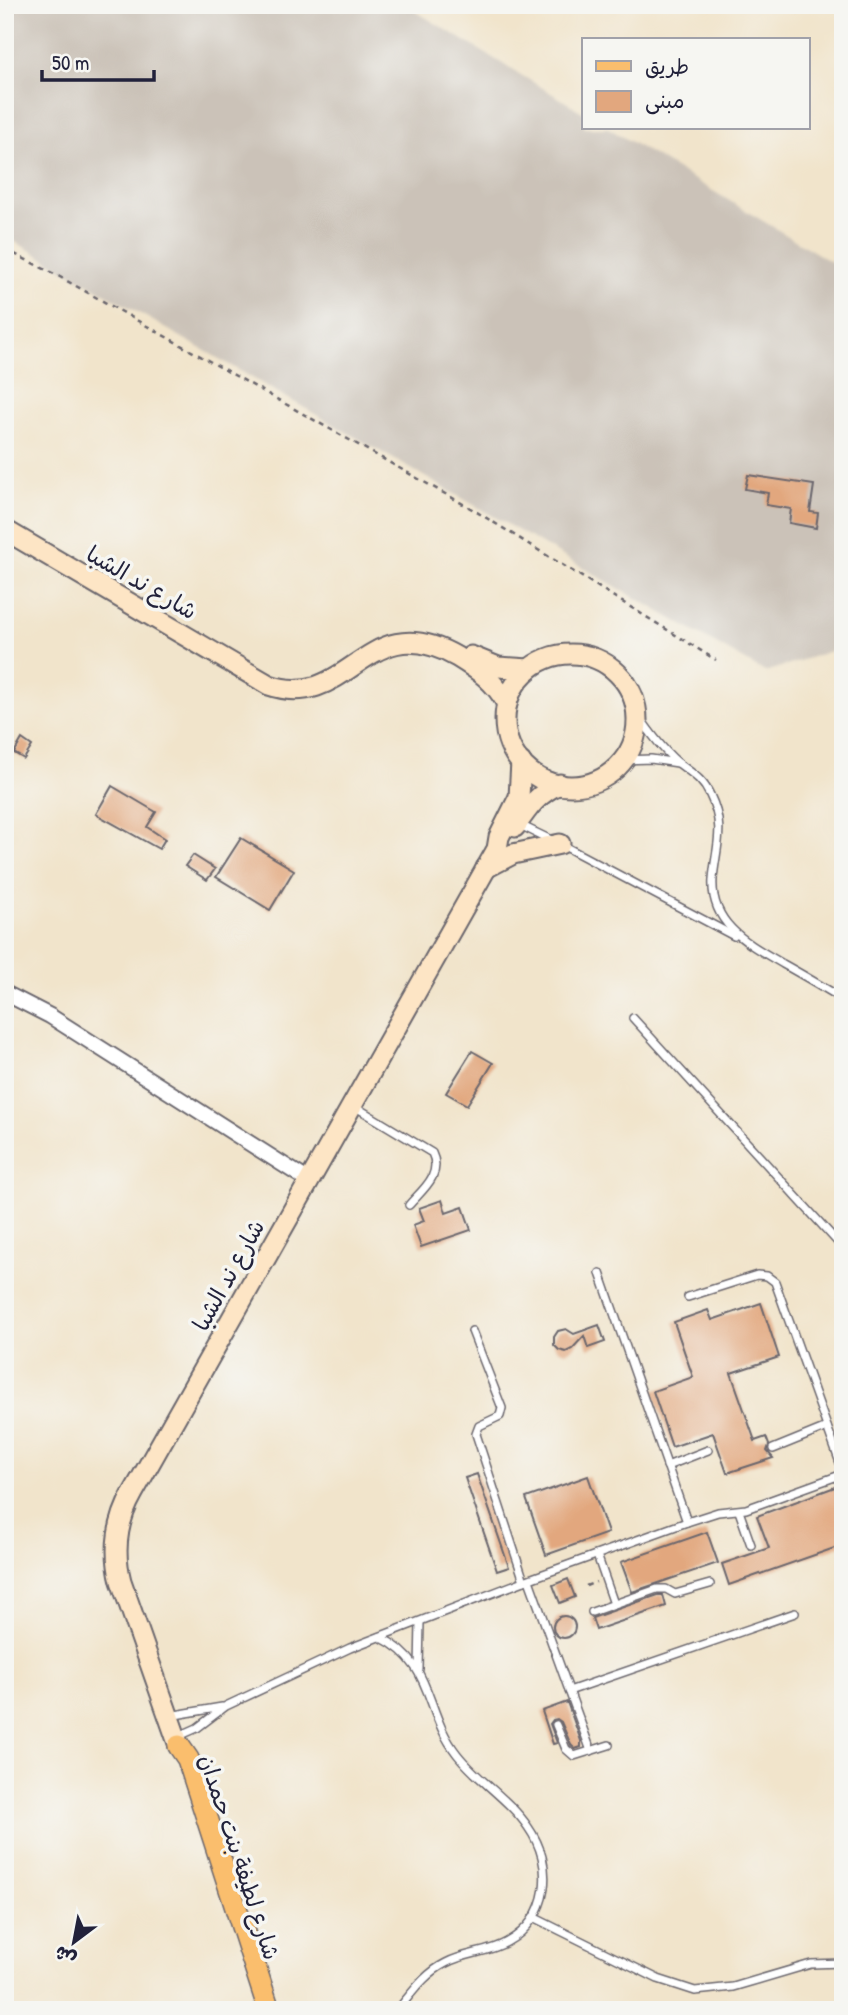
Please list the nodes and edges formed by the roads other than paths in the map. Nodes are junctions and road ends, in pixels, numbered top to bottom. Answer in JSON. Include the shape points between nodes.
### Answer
{"nodes":[{"id":1,"x":5,"y":530,"type":"edge"},
{"id":2,"x":529,"y":669,"type":"junction"},
{"id":3,"x":254,"y":676,"type":"junction"},
{"id":4,"x":507,"y":704,"type":"junction"},
{"id":5,"x":636,"y":712,"type":"junction"},
{"id":6,"x":623,"y":760,"type":"junction"},
{"id":7,"x":521,"y":762,"type":"junction"},
{"id":8,"x":678,"y":763,"type":"junction"},
{"id":9,"x":559,"y":784,"type":"junction"},
{"id":10,"x":517,"y":824,"type":"junction"},
{"id":11,"x":560,"y":844,"type":"junction"},
{"id":12,"x":497,"y":849,"type":"junction"},
{"id":13,"x":485,"y":868,"type":"junction"},
{"id":14,"x":741,"y":939,"type":"junction"},
{"id":15,"x":5,"y":993,"type":"edge"},
{"id":16,"x":843,"y":999,"type":"edge"},
{"id":17,"x":633,"y":1018,"type":"dead end"},
{"id":18,"x":352,"y":1104,"type":"junction"},
{"id":19,"x":309,"y":1181,"type":"junction"},
{"id":20,"x":409,"y":1205,"type":"dead end"},
{"id":21,"x":843,"y":1248,"type":"edge"},
{"id":22,"x":600,"y":1273,"type":"dead end"},
{"id":23,"x":688,"y":1297,"type":"dead end"},
{"id":24,"x":472,"y":1331,"type":"dead end"},
{"id":25,"x":827,"y":1427,"type":"junction"},
{"id":26,"x":773,"y":1449,"type":"dead end"},
{"id":27,"x":708,"y":1450,"type":"dead end"},
{"id":28,"x":667,"y":1466,"type":"junction"},
{"id":29,"x":843,"y":1472,"type":"edge"},
{"id":30,"x":739,"y":1511,"type":"junction"},
{"id":31,"x":687,"y":1522,"type":"junction"},
{"id":32,"x":751,"y":1545,"type":"dead end"},
{"id":33,"x":597,"y":1555,"type":"junction"},
{"id":34,"x":526,"y":1581,"type":"junction"},
{"id":35,"x":710,"y":1584,"type":"dead end"},
{"id":36,"x":614,"y":1604,"type":"junction"},
{"id":37,"x":592,"y":1612,"type":"dead end"},
{"id":38,"x":795,"y":1613,"type":"dead end"},
{"id":39,"x":420,"y":1622,"type":"junction"},
{"id":40,"x":380,"y":1637,"type":"junction"},
{"id":41,"x":419,"y":1670,"type":"junction"},
{"id":42,"x":569,"y":1691,"type":"junction"},
{"id":43,"x":226,"y":1706,"type":"junction"},
{"id":44,"x":169,"y":1716,"type":"junction"},
{"id":45,"x":556,"y":1725,"type":"dead end"},
{"id":46,"x":178,"y":1742,"type":"junction"},
{"id":47,"x":609,"y":1745,"type":"dead end"},
{"id":48,"x":591,"y":1751,"type":"junction"},
{"id":49,"x":533,"y":1917,"type":"junction"},
{"id":50,"x":843,"y":1963,"type":"edge"},
{"id":51,"x":400,"y":2007,"type":"dead end"},
{"id":52,"x":263,"y":2010,"type":"edge"},
{"id":53,"x":269,"y":2010,"type":"edge"}],
"edges":[{"from":1,"to":3,"type":"main road","name":"شارع ند الشبا"},
{"from":2,"to":3,"type":"main road","name":"شارع ند الشبا","via":[[498,667],[435,639],[402,634],[370,643],[316,679],[297,683]]},
{"from":2,"to":4,"type":"main road"},
{"from":2,"to":5,"type":"main road","via":[[567,654],[597,659],[627,685]]},
{"from":3,"to":4,"type":"main road","name":"شارع ند الشبا","via":[[279,689],[312,689],[379,649],[422,643],[481,672]]},
{"from":4,"to":7,"type":"main road","via":[[507,734]]},
{"from":5,"to":6,"type":"main road","via":[[636,733]]},
{"from":5,"to":8,"type":"lane"},
{"from":6,"to":8,"type":"lane"},
{"from":6,"to":9,"type":"main road","via":[[590,783]]},
{"from":7,"to":9,"type":"main road","via":[[538,777]]},
{"from":7,"to":12,"type":"main road","name":"شارع ند الشبا","via":[[519,797]]},
{"from":8,"to":14,"type":"lane","via":[[705,785],[715,807],[720,832],[714,895],[725,922]]},
{"from":9,"to":10,"type":"main road","name":"شارع ند الشبا","via":[[541,793]]},
{"from":10,"to":11,"type":"lane"},
{"from":10,"to":12,"type":"main road","name":"شارع ند الشبا"},
{"from":11,"to":13,"type":"main road","via":[[513,854]]},
{"from":11,"to":14,"type":"lane"},
{"from":12,"to":13,"type":"main road","name":"شارع ند الشبا"},
{"from":13,"to":18,"type":"main road","name":"شارع ند الشبا"},
{"from":14,"to":16,"type":"lane"},
{"from":15,"to":19,"type":"street","via":[[50,1016]]},
{"from":17,"to":21,"type":"lane"},
{"from":18,"to":19,"type":"main road","name":"شارع ند الشبا"},
{"from":18,"to":20,"type":"lane","via":[[432,1153],[433,1177]]},
{"from":19,"to":44,"type":"main road","name":"شارع ند الشبا","via":[[133,1493],[118,1529],[121,1581]]},
{"from":22,"to":28,"type":"lane"},
{"from":23,"to":25,"type":"lane","via":[[757,1275],[772,1279]]},
{"from":24,"to":34,"type":"lane","via":[[502,1408],[500,1416],[479,1426],[476,1434]]},
{"from":25,"to":26,"type":"lane"},
{"from":25,"to":29,"type":"lane"},
{"from":27,"to":28,"type":"lane"},
{"from":28,"to":31,"type":"lane"},
{"from":29,"to":30,"type":"lane"},
{"from":30,"to":31,"type":"lane"},
{"from":30,"to":32,"type":"lane"},
{"from":31,"to":33,"type":"lane"},
{"from":33,"to":34,"type":"lane"},
{"from":33,"to":36,"type":"lane"},
{"from":34,"to":39,"type":"lane"},
{"from":34,"to":42,"type":"lane"},
{"from":35,"to":36,"type":"lane","via":[[675,1594],[657,1589]]},
{"from":36,"to":37,"type":"lane"},
{"from":38,"to":42,"type":"lane"},
{"from":39,"to":40,"type":"lane"},
{"from":39,"to":41,"type":"lane"},
{"from":40,"to":41,"type":"lane","via":[[402,1650]]},
{"from":40,"to":43,"type":"lane"},
{"from":41,"to":49,"type":"lane","via":[[452,1747],[527,1825],[536,1842],[546,1875]]},
{"from":42,"to":48,"type":"lane"},
{"from":43,"to":44,"type":"lane"},
{"from":43,"to":46,"type":"lane"},
{"from":44,"to":46,"type":"main road","name":"شارع ند الشبا"},
{"from":45,"to":48,"type":"lane","via":[[569,1754]]},
{"from":46,"to":52,"type":"main road","name":"شارع لطيفة بنت حمدان","via":[[179,1761]]},
{"from":46,"to":53,"type":"main road","name":"شارع لطيفة بنت حمدان","via":[[188,1759]]},
{"from":47,"to":48,"type":"lane"},
{"from":49,"to":50,"type":"lane","via":[[658,1979],[695,1991],[733,1987],[811,1964]]},
{"from":49,"to":51,"type":"lane","via":[[509,1941],[456,1958],[435,1970]]}]}
